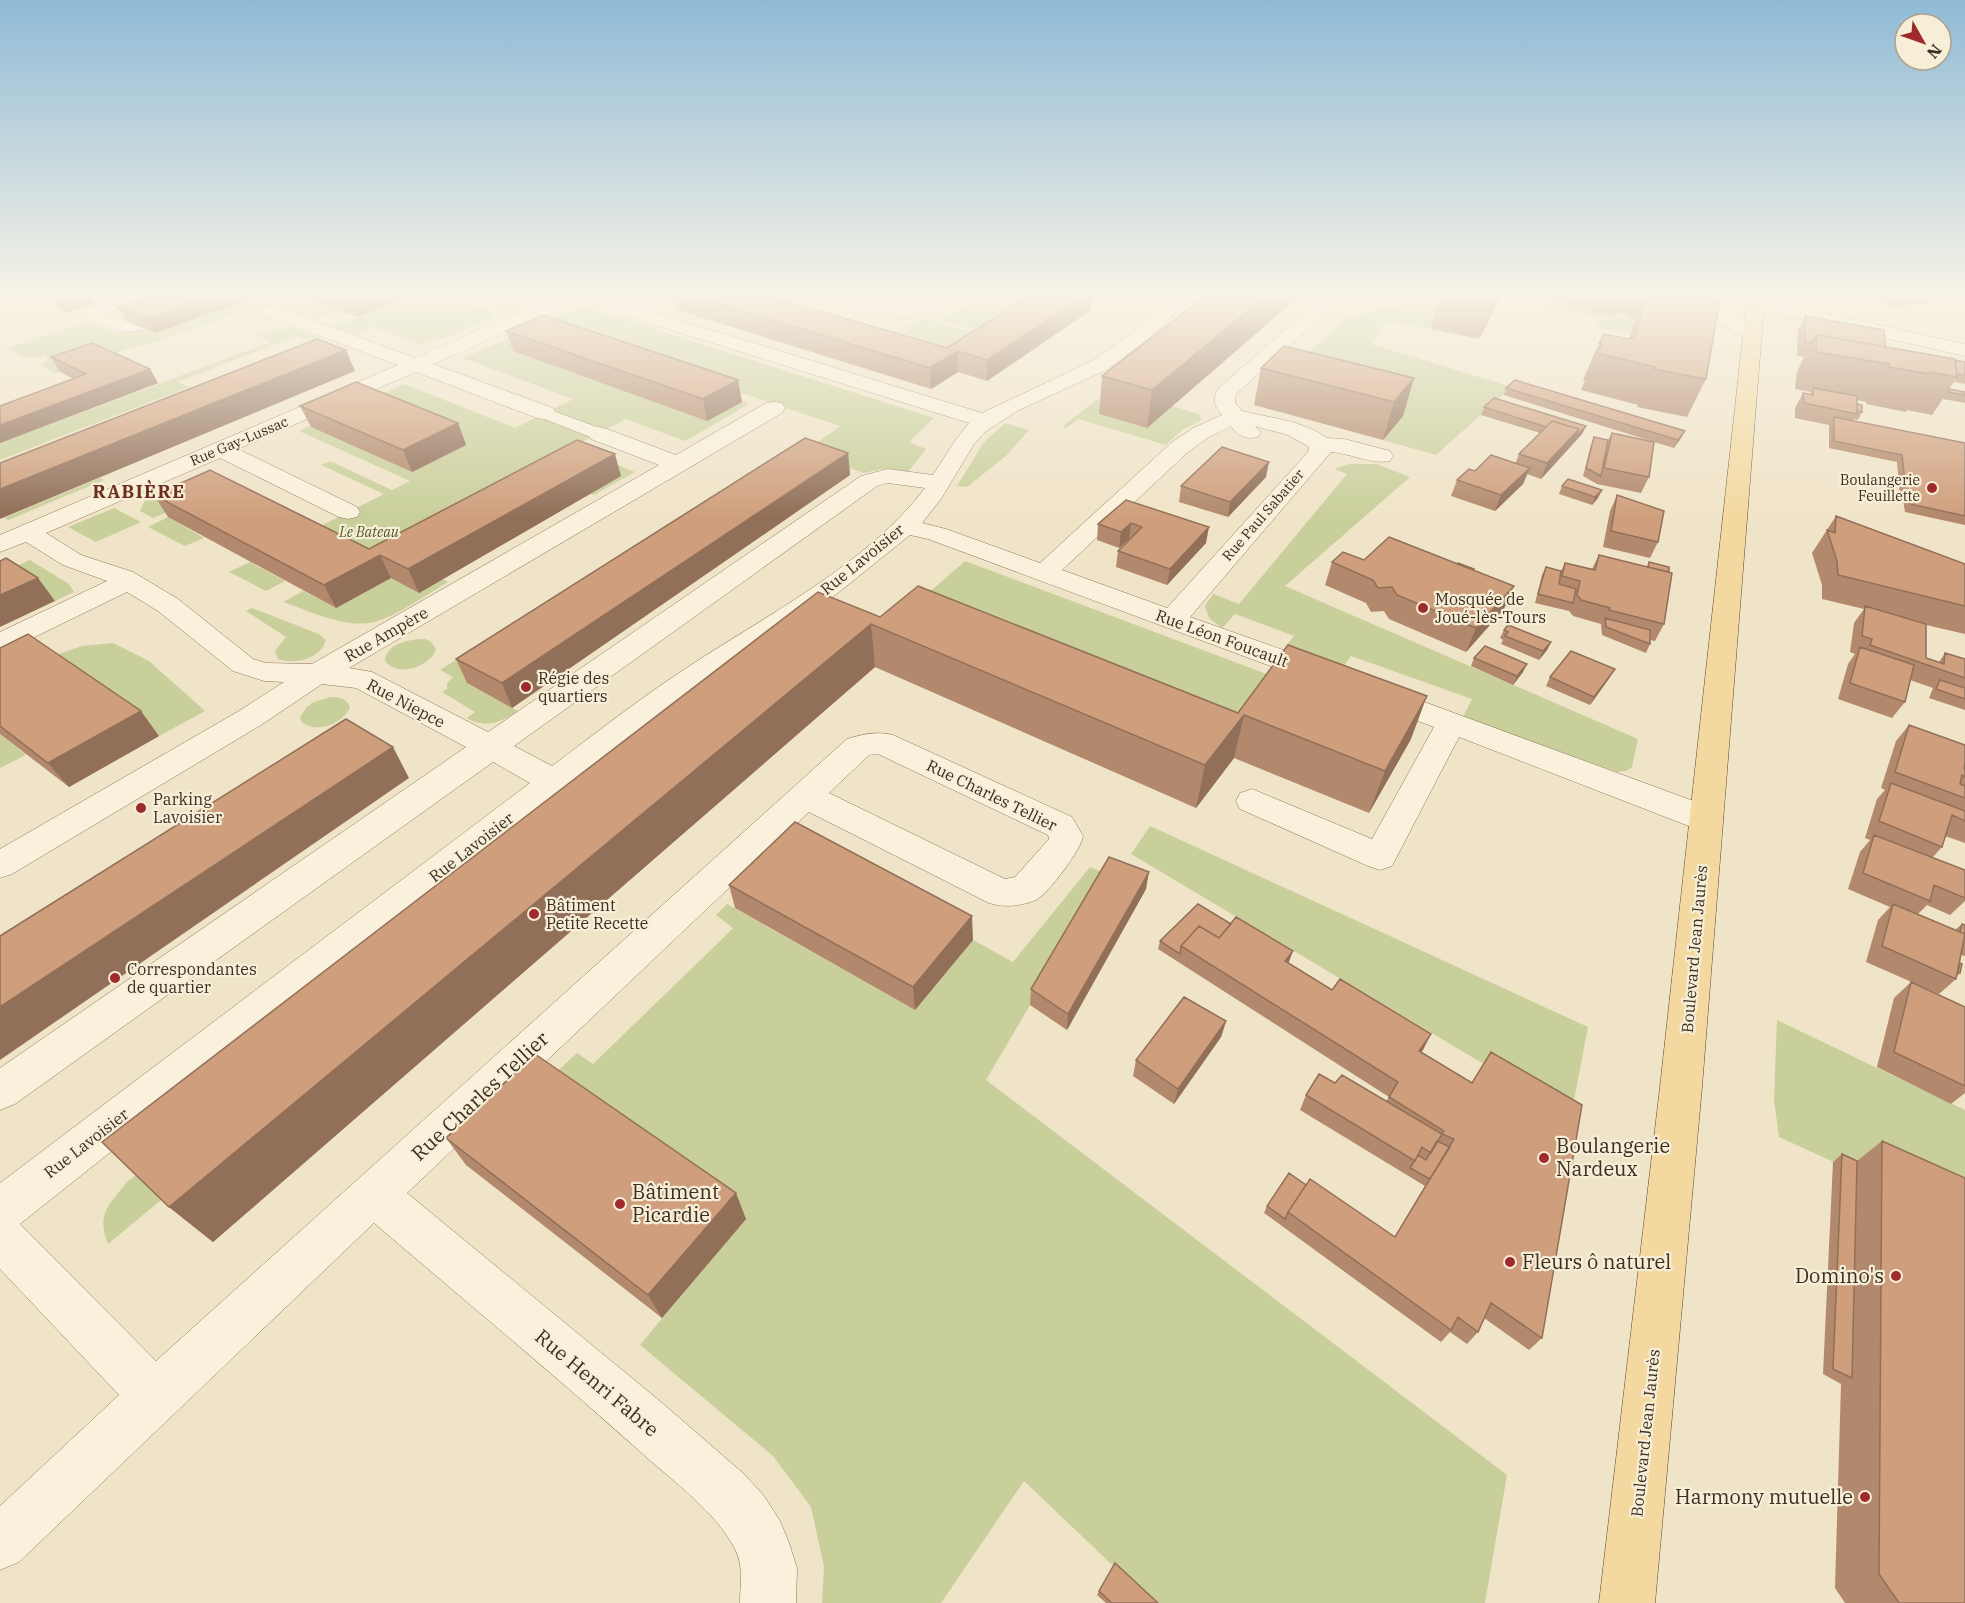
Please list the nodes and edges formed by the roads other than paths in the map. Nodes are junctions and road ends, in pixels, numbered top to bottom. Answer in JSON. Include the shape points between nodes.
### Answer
{"nodes":[{"id":1,"x":408,"y":368,"type":"edge"},
{"id":2,"x":423,"y":368,"type":"edge"},
{"id":3,"x":812,"y":368,"type":"edge"},
{"id":4,"x":1096,"y":368,"type":"edge"},
{"id":5,"x":1253,"y":368,"type":"edge"},
{"id":6,"x":1753,"y":368,"type":"edge"},
{"id":7,"x":774,"y":408,"type":"dead end"},
{"id":8,"x":545,"y":413,"type":"joint"},
{"id":9,"x":1236,"y":417,"type":"junction"},
{"id":10,"x":984,"y":421,"type":"junction"},
{"id":11,"x":598,"y":434,"type":"joint"},
{"id":12,"x":1321,"y":445,"type":"junction"},
{"id":13,"x":220,"y":449,"type":"junction"},
{"id":14,"x":1382,"y":456,"type":"edge"},
{"id":15,"x":678,"y":464,"type":"junction"},
{"id":16,"x":1305,"y":468,"type":"junction"},
{"id":17,"x":940,"y":483,"type":"junction"},
{"id":18,"x":348,"y":512,"type":"dead end"},
{"id":19,"x":905,"y":526,"type":"junction"},
{"id":20,"x":27,"y":532,"type":"junction"},
{"id":21,"x":0,"y":544,"type":"edge"},
{"id":22,"x":1044,"y":573,"type":"junction"},
{"id":23,"x":128,"y":581,"type":"junction"},
{"id":24,"x":1172,"y":620,"type":"junction"},
{"id":25,"x":0,"y":643,"type":"edge"},
{"id":26,"x":317,"y":674,"type":"junction"},
{"id":27,"x":1452,"y":722,"type":"junction"},
{"id":28,"x":488,"y":747,"type":"junction"},
{"id":29,"x":555,"y":782,"type":"junction"},
{"id":30,"x":806,"y":796,"type":"junction"},
{"id":31,"x":1252,"y":801,"type":"dead end"},
{"id":32,"x":1706,"y":819,"type":"junction"},
{"id":33,"x":0,"y":865,"type":"edge"},
{"id":34,"x":0,"y":1091,"type":"edge"},
{"id":35,"x":374,"y":1194,"type":"junction"},
{"id":36,"x":0,"y":1210,"type":"edge"},
{"id":37,"x":0,"y":1236,"type":"edge"},
{"id":38,"x":154,"y":1396,"type":"junction"},
{"id":39,"x":0,"y":1543,"type":"edge"},
{"id":40,"x":768,"y":1603,"type":"edge"},
{"id":41,"x":1627,"y":1603,"type":"edge"}],
"edges":[{"from":1,"to":13,"type":"street","name":"Rue Gay-Lussac"},
{"from":2,"to":8,"type":"street"},
{"from":3,"to":10,"type":"street"},
{"from":4,"to":10,"type":"street","name":"Rue Lavoisier"},
{"from":5,"to":9,"type":"street","name":"Rue Paul Sabatier","via":[[1224,398],[1225,406]]},
{"from":6,"to":32,"type":"main road","name":"Boulevard Jean Jaurès"},
{"from":7,"to":15,"type":"street","name":"Rue Ampère"},
{"from":8,"to":11,"type":"street"},
{"from":9,"to":12,"type":"street","via":[[1304,434]]},
{"from":9,"to":16,"type":"street","name":"Rue Paul Sabatier","via":[[1249,432],[1299,449],[1306,459]]},
{"from":9,"to":22,"type":"street","via":[[1187,441]]},
{"from":10,"to":17,"type":"street","name":"Rue Lavoisier","via":[[970,434]]},
{"from":11,"to":15,"type":"street"},
{"from":12,"to":14,"type":"street","via":[[1344,446]]},
{"from":12,"to":16,"type":"street"},
{"from":13,"to":18,"type":"street"},
{"from":13,"to":20,"type":"street","name":"Rue Gay-Lussac"},
{"from":15,"to":26,"type":"street","name":"Rue Ampère"},
{"from":16,"to":24,"type":"street","name":"Rue Paul Sabatier"},
{"from":17,"to":19,"type":"street","name":"Rue Lavoisier"},
{"from":17,"to":28,"type":"street","via":[[888,477],[869,481]]},
{"from":19,"to":22,"type":"street","name":"Rue Léon Foucault"},
{"from":19,"to":29,"type":"street","name":"Rue Lavoisier","via":[[818,595],[665,696]]},
{"from":20,"to":21,"type":"street","name":"Rue Gay-Lussac"},
{"from":20,"to":23,"type":"street","name":"Rue Niepce","via":[[72,560]]},
{"from":22,"to":24,"type":"street","name":"Rue Léon Foucault"},
{"from":23,"to":25,"type":"street"},
{"from":23,"to":26,"type":"street","name":"Rue Niepce","via":[[168,605],[243,665],[264,672]]},
{"from":24,"to":27,"type":"street","name":"Rue Léon Foucault"},
{"from":26,"to":28,"type":"street","name":"Rue Niepce","via":[[362,679]]},
{"from":26,"to":33,"type":"street","name":"Rue Ampère","via":[[250,718]]},
{"from":27,"to":31,"type":"street","via":[[1380,857]]},
{"from":27,"to":32,"type":"street","name":"Rue Léon Foucault"},
{"from":28,"to":29,"type":"street","name":"Rue Niepce"},
{"from":28,"to":34,"type":"street"},
{"from":29,"to":36,"type":"street","name":"Rue Lavoisier"},
{"from":30,"to":30,"type":"street","name":"Rue Charles Tellier","via":[[1002,893],[1026,889],[1034,883],[1067,838],[1060,826],[882,743],[858,747]]},
{"from":30,"to":35,"type":"street","name":"Rue Charles Tellier"},
{"from":32,"to":41,"type":"main road","name":"Boulevard Jean Jaurès"},
{"from":35,"to":38,"type":"street","name":"Rue Charles Tellier"},
{"from":35,"to":40,"type":"street","name":"Rue Henri Fabre","via":[[725,1493],[761,1540],[769,1568]]},
{"from":37,"to":38,"type":"street"},
{"from":38,"to":39,"type":"street","name":"Rue Charles Tellier"}]}
